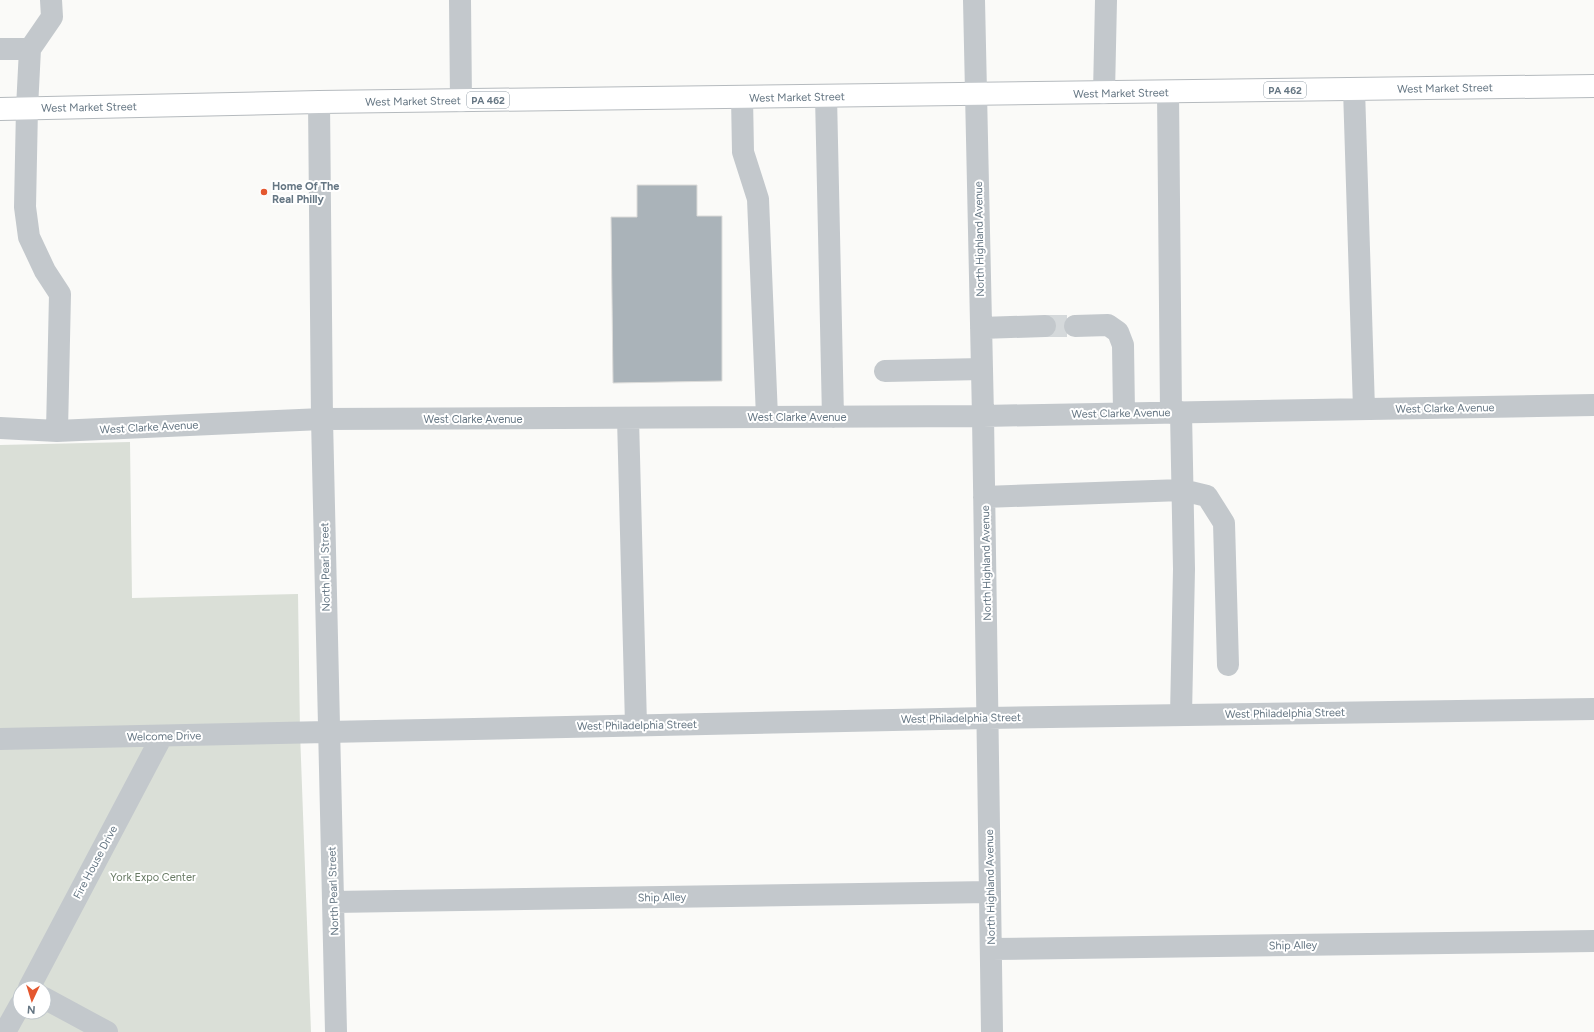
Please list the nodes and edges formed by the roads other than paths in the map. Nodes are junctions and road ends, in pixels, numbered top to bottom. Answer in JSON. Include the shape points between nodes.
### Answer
{"nodes":[{"id":1,"x":51,"y":0,"type":"edge"},
{"id":2,"x":460,"y":0,"type":"edge"},
{"id":3,"x":974,"y":0,"type":"edge"},
{"id":4,"x":1106,"y":0,"type":"edge"},
{"id":5,"x":0,"y":49,"type":"edge"},
{"id":6,"x":30,"y":49,"type":"junction"},
{"id":7,"x":1594,"y":86,"type":"edge"},
{"id":8,"x":1354,"y":89,"type":"junction"},
{"id":9,"x":1168,"y":92,"type":"junction"},
{"id":10,"x":1104,"y":93,"type":"junction"},
{"id":11,"x":975,"y":95,"type":"junction"},
{"id":12,"x":826,"y":96,"type":"junction"},
{"id":13,"x":742,"y":98,"type":"junction"},
{"id":14,"x":461,"y":101,"type":"junction"},
{"id":15,"x":319,"y":102,"type":"junction"},
{"id":16,"x":27,"y":108,"type":"junction"},
{"id":17,"x":0,"y":109,"type":"edge"},
{"id":18,"x":1045,"y":326,"type":"tunnel mouth"},
{"id":19,"x":1075,"y":326,"type":"tunnel mouth"},
{"id":20,"x":981,"y":328,"type":"junction"},
{"id":21,"x":982,"y":369,"type":"junction"},
{"id":22,"x":885,"y":371,"type":"dead end"},
{"id":23,"x":1594,"y":405,"type":"edge"},
{"id":24,"x":1364,"y":409,"type":"junction"},
{"id":25,"x":1124,"y":413,"type":"junction"},
{"id":26,"x":1176,"y":413,"type":"junction"},
{"id":27,"x":983,"y":416,"type":"junction"},
{"id":28,"x":767,"y":417,"type":"junction"},
{"id":29,"x":833,"y":417,"type":"junction"},
{"id":30,"x":628,"y":418,"type":"junction"},
{"id":31,"x":322,"y":419,"type":"junction"},
{"id":32,"x":0,"y":428,"type":"edge"},
{"id":33,"x":57,"y":431,"type":"junction"},
{"id":34,"x":1182,"y":490,"type":"junction"},
{"id":35,"x":984,"y":497,"type":"junction"},
{"id":36,"x":1228,"y":665,"type":"dead end"},
{"id":37,"x":1594,"y":709,"type":"edge"},
{"id":38,"x":1181,"y":715,"type":"junction"},
{"id":39,"x":988,"y":718,"type":"junction"},
{"id":40,"x":636,"y":725,"type":"junction"},
{"id":41,"x":328,"y":732,"type":"junction"},
{"id":42,"x":162,"y":736,"type":"junction"},
{"id":43,"x":0,"y":739,"type":"edge"},
{"id":44,"x":990,"y":892,"type":"junction"},
{"id":45,"x":333,"y":902,"type":"junction"},
{"id":46,"x":1594,"y":942,"type":"edge"},
{"id":47,"x":991,"y":949,"type":"junction"},
{"id":48,"x":33,"y":980,"type":"edge"},
{"id":49,"x":52,"y":1002,"type":"edge"},
{"id":50,"x":12,"y":1019,"type":"edge"},
{"id":51,"x":5,"y":1032,"type":"edge"},
{"id":52,"x":107,"y":1032,"type":"edge"},
{"id":53,"x":336,"y":1032,"type":"edge"},
{"id":54,"x":992,"y":1032,"type":"edge"}],
"edges":[{"from":1,"to":6,"type":"street","via":[[52,17]]},
{"from":2,"to":14,"type":"street"},
{"from":3,"to":11,"type":"street","name":"North Highland Avenue"},
{"from":4,"to":10,"type":"street"},
{"from":5,"to":6,"type":"street"},
{"from":6,"to":16,"type":"street"},
{"from":7,"to":8,"type":"main road","name":"West Market Street","number":"PA 462"},
{"from":8,"to":9,"type":"main road","name":"West Market Street","number":"PA 462"},
{"from":8,"to":24,"type":"street"},
{"from":9,"to":10,"type":"main road","name":"West Market Street","number":"PA 462"},
{"from":9,"to":26,"type":"street"},
{"from":10,"to":11,"type":"main road","name":"West Market Street","number":"PA 462"},
{"from":11,"to":12,"type":"main road","name":"West Market Street","number":"PA 462"},
{"from":11,"to":20,"type":"street","name":"North Highland Avenue"},
{"from":12,"to":13,"type":"main road","name":"West Market Street","number":"PA 462"},
{"from":12,"to":29,"type":"street"},
{"from":13,"to":14,"type":"main road","name":"West Market Street","number":"PA 462"},
{"from":13,"to":28,"type":"street","via":[[743,152],[758,199]]},
{"from":14,"to":15,"type":"main road","name":"West Market Street","number":"PA 462"},
{"from":15,"to":16,"type":"main road","name":"West Market Street","number":"PA 462"},
{"from":15,"to":31,"type":"street","name":"North Pearl Street"},
{"from":16,"to":17,"type":"main road","name":"West Market Street","number":"PA 462"},
{"from":16,"to":33,"type":"street","via":[[26,207],[29,237],[45,271],[60,294]]},
{"from":18,"to":20,"type":"street"},
{"from":19,"to":25,"type":"street","via":[[1108,325],[1118,332],[1123,345]]},
{"from":20,"to":21,"type":"street","name":"North Highland Avenue"},
{"from":21,"to":22,"type":"street"},
{"from":21,"to":27,"type":"street","name":"North Highland Avenue"},
{"from":23,"to":24,"type":"street","name":"West Clarke Avenue"},
{"from":24,"to":26,"type":"street","name":"West Clarke Avenue"},
{"from":25,"to":26,"type":"street","name":"West Clarke Avenue"},
{"from":25,"to":27,"type":"street","name":"West Clarke Avenue"},
{"from":26,"to":34,"type":"street"},
{"from":27,"to":29,"type":"street","name":"West Clarke Avenue"},
{"from":27,"to":35,"type":"street","name":"North Highland Avenue"},
{"from":28,"to":29,"type":"street","name":"West Clarke Avenue"},
{"from":28,"to":30,"type":"street","name":"West Clarke Avenue"},
{"from":30,"to":31,"type":"street","name":"West Clarke Avenue"},
{"from":30,"to":40,"type":"street"},
{"from":31,"to":33,"type":"street","name":"West Clarke Avenue"},
{"from":31,"to":41,"type":"street","name":"North Pearl Street"},
{"from":32,"to":33,"type":"street","name":"West Clarke Avenue"},
{"from":34,"to":35,"type":"street"},
{"from":34,"to":36,"type":"street","via":[[1207,496],[1224,523]]},
{"from":34,"to":38,"type":"street","via":[[1184,569]]},
{"from":35,"to":39,"type":"street","name":"North Highland Avenue"},
{"from":37,"to":38,"type":"street","name":"West Philadelphia Street"},
{"from":38,"to":39,"type":"street","name":"West Philadelphia Street"},
{"from":39,"to":40,"type":"street","name":"West Philadelphia Street"},
{"from":39,"to":44,"type":"street","name":"North Highland Avenue"},
{"from":40,"to":41,"type":"street","name":"West Philadelphia Street"},
{"from":41,"to":42,"type":"street","name":"Welcome Drive"},
{"from":41,"to":45,"type":"street","name":"North Pearl Street"},
{"from":42,"to":43,"type":"street","name":"Welcome Drive"},
{"from":42,"to":48,"type":"street","name":"Fire House Drive"},
{"from":44,"to":45,"type":"street","name":"Ship Alley"},
{"from":44,"to":47,"type":"street","name":"North Highland Avenue"},
{"from":45,"to":53,"type":"street","name":"North Pearl Street"},
{"from":46,"to":47,"type":"street","name":"Ship Alley"},
{"from":47,"to":54,"type":"street","name":"North Highland Avenue"},
{"from":49,"to":52,"type":"street"},
{"from":50,"to":51,"type":"street"}]}
